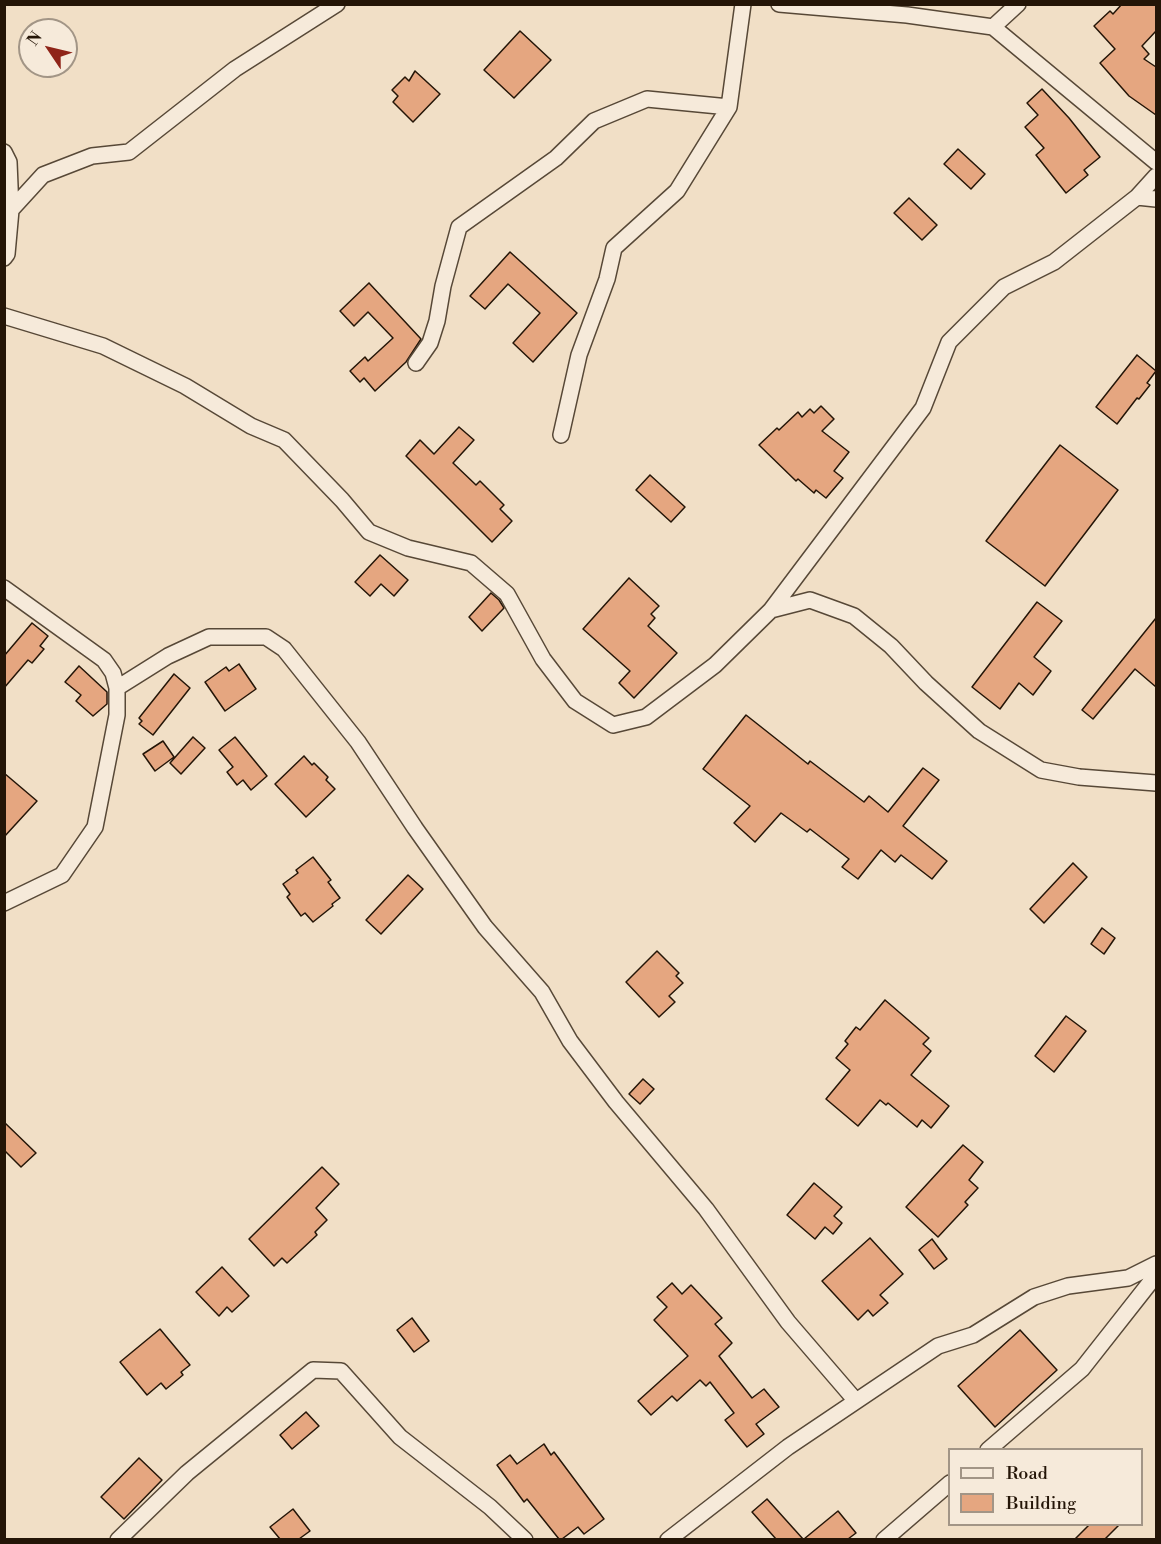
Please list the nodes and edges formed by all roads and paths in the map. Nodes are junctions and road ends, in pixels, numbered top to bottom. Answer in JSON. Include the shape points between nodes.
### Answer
{"nodes":[{"id":1,"x":337,"y":4,"type":"edge"},
{"id":2,"x":743,"y":4,"type":"edge"},
{"id":3,"x":779,"y":4,"type":"edge"},
{"id":4,"x":1018,"y":4,"type":"edge"},
{"id":5,"x":993,"y":27,"type":"junction"},
{"id":6,"x":729,"y":107,"type":"junction"},
{"id":7,"x":4,"y":152,"type":"edge"},
{"id":8,"x":1156,"y":162,"type":"edge"},
{"id":9,"x":1156,"y":176,"type":"edge"},
{"id":10,"x":1137,"y":197,"type":"junction"},
{"id":11,"x":1156,"y":199,"type":"edge"},
{"id":12,"x":11,"y":210,"type":"junction"},
{"id":13,"x":4,"y":258,"type":"edge"},
{"id":14,"x":4,"y":316,"type":"edge"},
{"id":15,"x":416,"y":363,"type":"dead end"},
{"id":16,"x":561,"y":435,"type":"dead end"},
{"id":17,"x":4,"y":588,"type":"edge"},
{"id":18,"x":771,"y":610,"type":"junction"},
{"id":19,"x":117,"y":688,"type":"junction"},
{"id":20,"x":1156,"y":783,"type":"edge"},
{"id":21,"x":4,"y":903,"type":"edge"},
{"id":22,"x":1156,"y":1263,"type":"edge"},
{"id":23,"x":1156,"y":1275,"type":"edge"},
{"id":24,"x":856,"y":1401,"type":"junction"},
{"id":25,"x":989,"y":1448,"type":"edge"},
{"id":26,"x":948,"y":1485,"type":"edge"},
{"id":27,"x":118,"y":1539,"type":"edge"},
{"id":28,"x":525,"y":1539,"type":"edge"},
{"id":29,"x":668,"y":1539,"type":"edge"},
{"id":30,"x":884,"y":1539,"type":"edge"}],
"edges":[{"from":1,"to":12,"type":"street","via":[[235,69],[129,152],[92,156],[43,175]]},
{"from":2,"to":6,"type":"street"},
{"from":3,"to":5,"type":"street"},
{"from":4,"to":5,"type":"street"},
{"from":5,"to":8,"type":"street"},
{"from":6,"to":15,"type":"street","via":[[646,99],[594,121],[556,158],[459,227],[437,321]]},
{"from":6,"to":16,"type":"street","via":[[677,191],[614,248],[579,356]]},
{"from":7,"to":12,"type":"street","via":[[9,162]]},
{"from":9,"to":10,"type":"street"},
{"from":10,"to":11,"type":"street"},
{"from":10,"to":18,"type":"street","via":[[1054,262],[1004,287],[949,342],[923,408]]},
{"from":12,"to":13,"type":"street"},
{"from":14,"to":18,"type":"street","via":[[104,346],[185,386],[251,426],[284,440],[369,532],[408,548],[471,563],[507,594],[543,659],[575,701],[613,725],[646,717],[715,665]]},
{"from":17,"to":19,"type":"street","via":[[104,660]]},
{"from":18,"to":20,"type":"street","via":[[810,600],[854,616],[980,730],[1041,770]]},
{"from":19,"to":21,"type":"street","via":[[117,715],[95,827],[62,875]]},
{"from":19,"to":24,"type":"street","via":[[168,656],[209,637],[266,637],[284,649],[358,742],[485,927],[542,992],[570,1041],[616,1102],[706,1209],[788,1322]]},
{"from":22,"to":24,"type":"street","via":[[1128,1278],[1068,1286],[1034,1297],[973,1335],[938,1346]]},
{"from":23,"to":25,"type":"street","via":[[1082,1369]]},
{"from":24,"to":29,"type":"street","via":[[788,1447]]},
{"from":26,"to":30,"type":"street"},
{"from":27,"to":28,"type":"street","via":[[186,1473],[313,1370],[341,1371],[400,1437]]}]}
